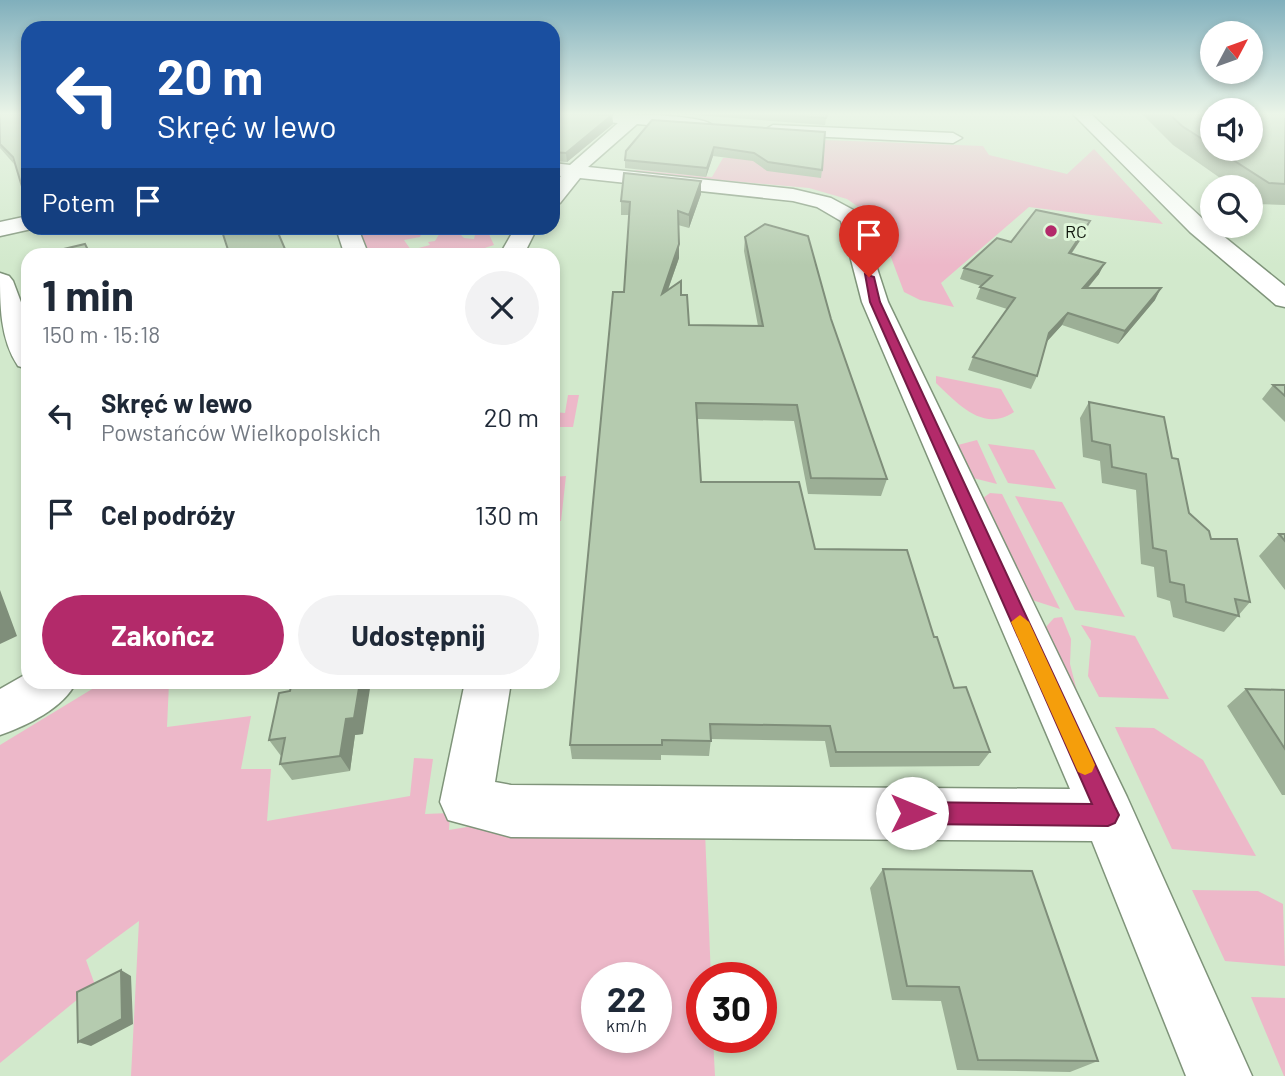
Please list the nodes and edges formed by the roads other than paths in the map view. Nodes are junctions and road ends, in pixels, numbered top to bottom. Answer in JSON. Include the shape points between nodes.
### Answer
{"nodes":[{"id":1,"x":579,"y":164,"type":"edge"},
{"id":2,"x":1133,"y":164,"type":"edge"},
{"id":3,"x":561,"y":180,"type":"edge"},
{"id":4,"x":21,"y":224,"type":"edge"},
{"id":5,"x":0,"y":229,"type":"edge"},
{"id":6,"x":0,"y":281,"type":"edge"},
{"id":7,"x":1285,"y":299,"type":"edge"},
{"id":8,"x":21,"y":340,"type":"edge"},
{"id":9,"x":41,"y":689,"type":"edge"},
{"id":10,"x":487,"y":689,"type":"edge"},
{"id":11,"x":0,"y":714,"type":"edge"},
{"id":12,"x":1108,"y":815,"type":"junction"},
{"id":13,"x":1219,"y":1076,"type":"edge"}],
"edges":[{"from":1,"to":3,"type":"street"},
{"from":2,"to":7,"type":"street","via":[[1198,227]]},
{"from":3,"to":12,"type":"street","via":[[793,195],[824,202],[851,218],[875,302]]},
{"from":4,"to":5,"type":"street"},
{"from":6,"to":8,"type":"street"},
{"from":9,"to":11,"type":"street"},
{"from":10,"to":12,"type":"street","via":[[466,802],[511,811]]},
{"from":12,"to":13,"type":"street"}]}
